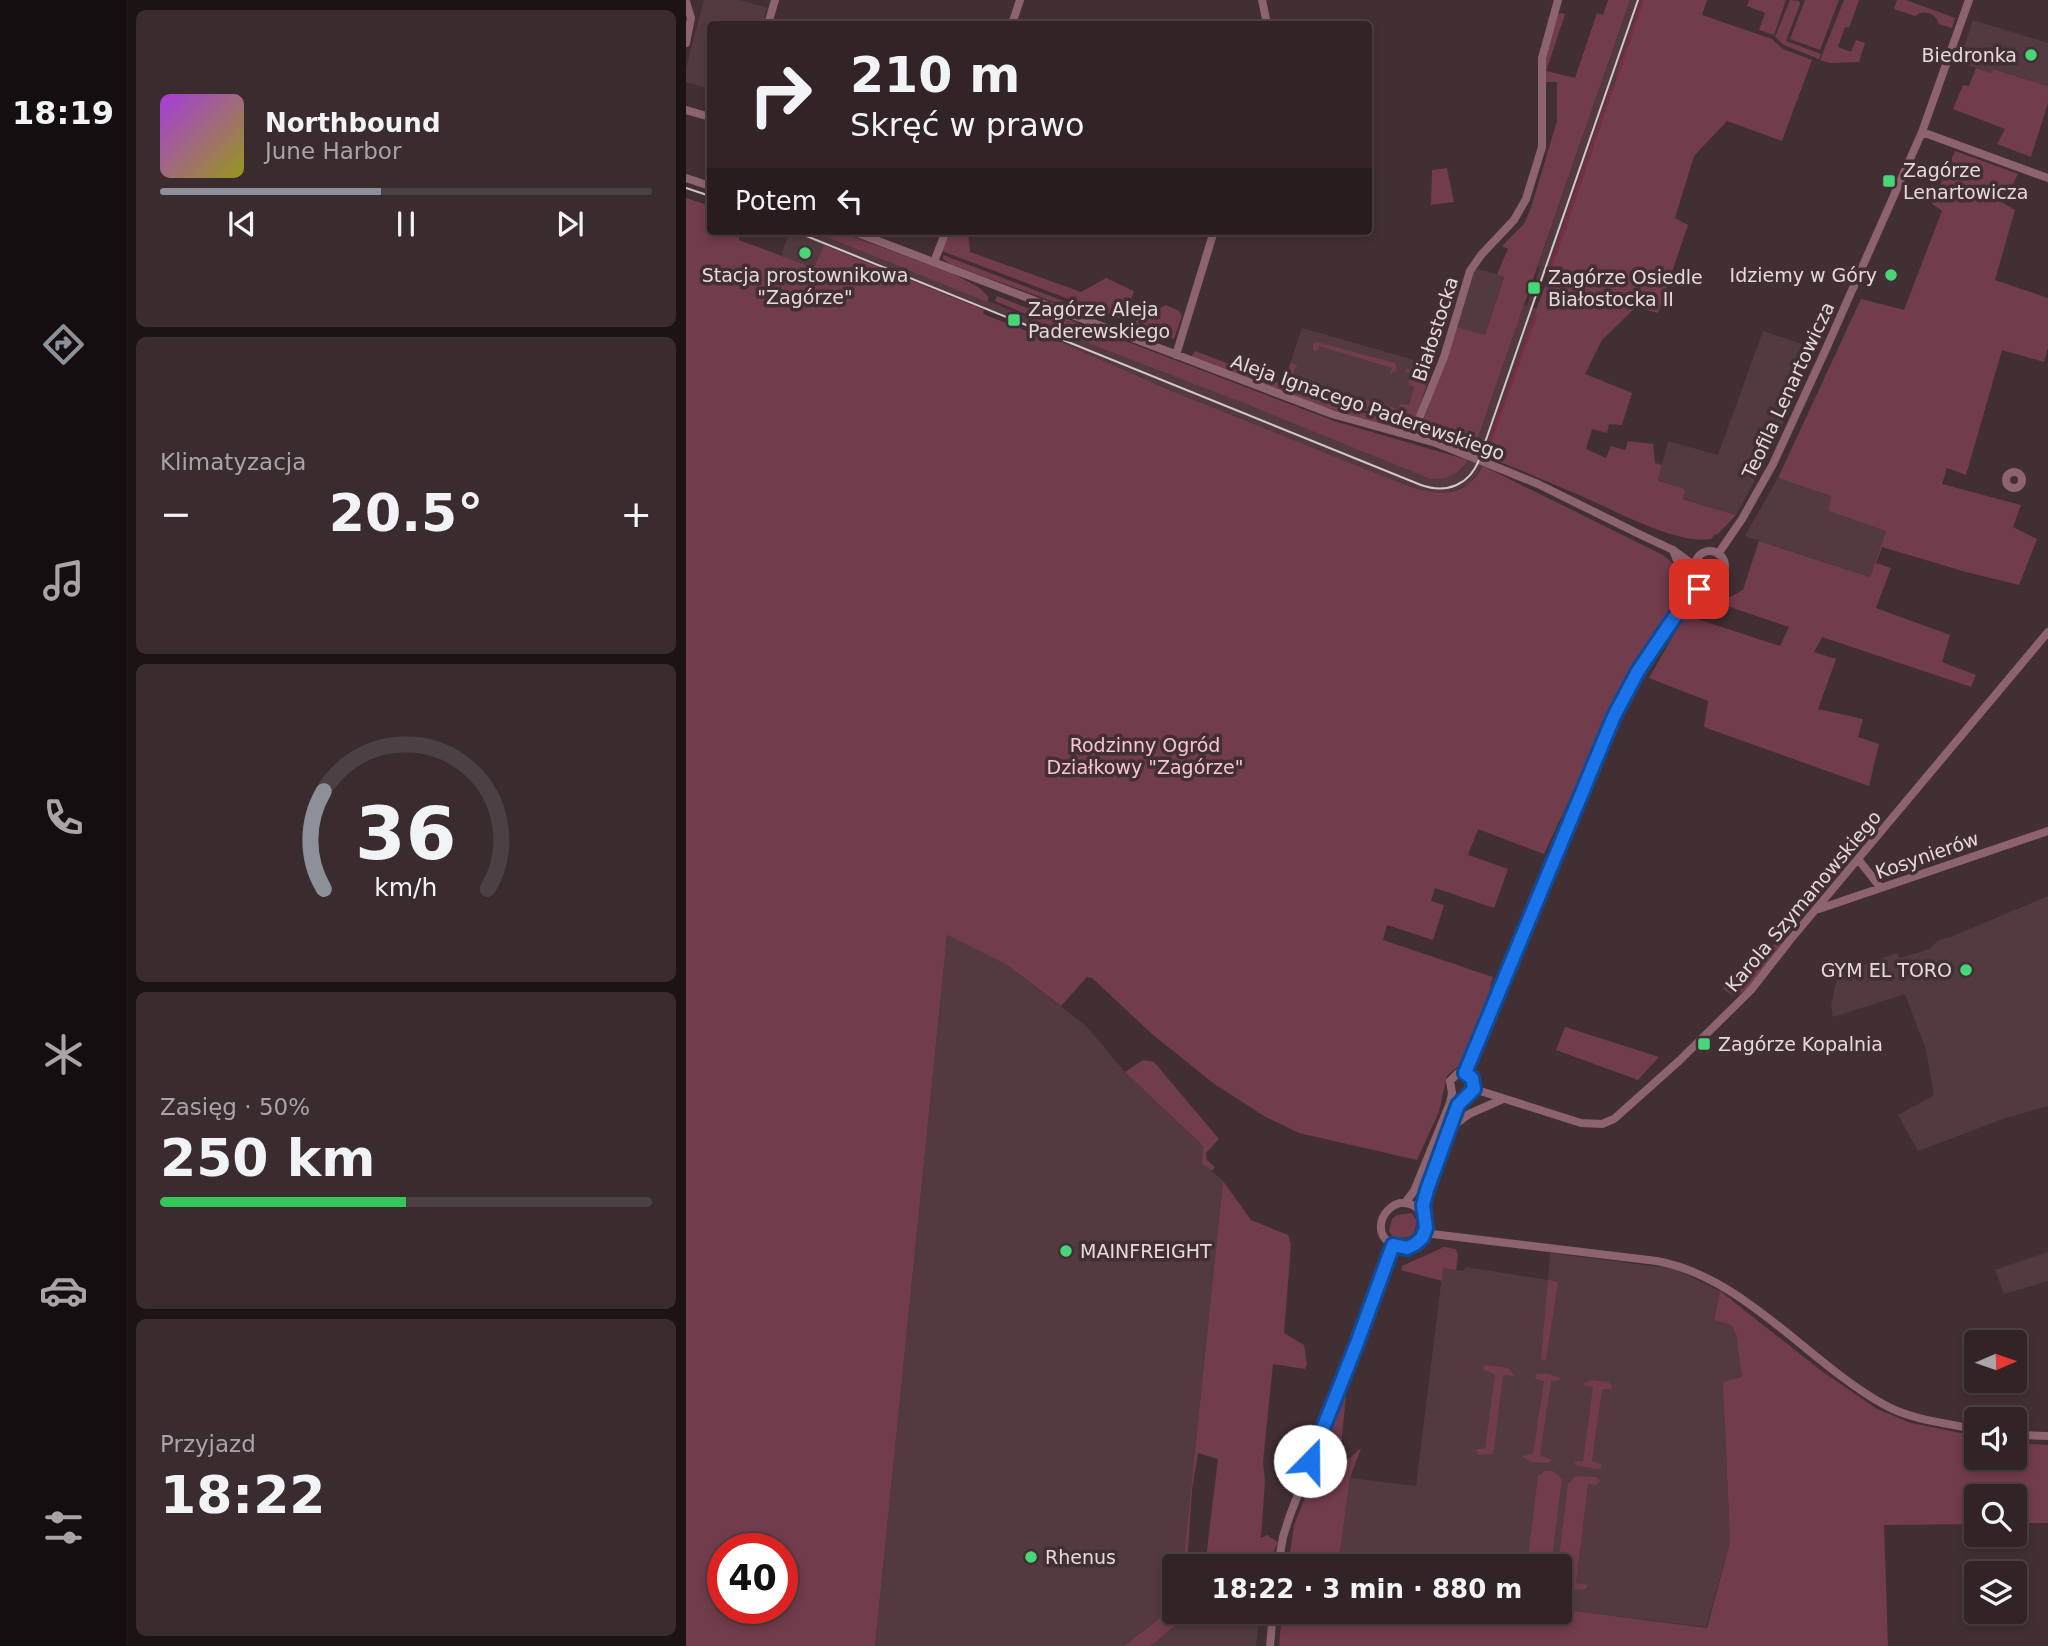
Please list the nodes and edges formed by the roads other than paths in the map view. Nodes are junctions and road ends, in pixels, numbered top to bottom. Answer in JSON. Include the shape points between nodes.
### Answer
{"nodes":[{"id":1,"x":775,"y":0,"type":"edge"},
{"id":2,"x":1020,"y":0,"type":"edge"},
{"id":3,"x":1262,"y":0,"type":"edge"},
{"id":4,"x":1558,"y":0,"type":"edge"},
{"id":5,"x":1969,"y":0,"type":"edge"},
{"id":6,"x":686,"y":2,"type":"edge"},
{"id":7,"x":769,"y":21,"type":"edge"},
{"id":8,"x":1013,"y":21,"type":"edge"},
{"id":9,"x":1266,"y":21,"type":"edge"},
{"id":10,"x":686,"y":43,"type":"edge"},
{"id":11,"x":686,"y":110,"type":"edge"},
{"id":12,"x":707,"y":116,"type":"edge"},
{"id":13,"x":1922,"y":132,"type":"junction"},
{"id":14,"x":686,"y":178,"type":"edge"},
{"id":15,"x":2048,"y":178,"type":"edge"},
{"id":16,"x":707,"y":185,"type":"edge"},
{"id":17,"x":863,"y":235,"type":"edge"},
{"id":18,"x":944,"y":235,"type":"edge"},
{"id":19,"x":1213,"y":235,"type":"edge"},
{"id":20,"x":934,"y":262,"type":"junction"},
{"id":21,"x":1176,"y":355,"type":"junction"},
{"id":22,"x":1412,"y":436,"type":"junction"},
{"id":23,"x":1673,"y":550,"type":"junction"},
{"id":24,"x":1718,"y":554,"type":"junction"},
{"id":25,"x":1699,"y":556,"type":"junction"},
{"id":26,"x":1695,"y":568,"type":"junction"},
{"id":27,"x":1708,"y":581,"type":"junction"},
{"id":28,"x":1684,"y":604,"type":"junction"},
{"id":29,"x":2048,"y":632,"type":"edge"},
{"id":30,"x":2048,"y":831,"type":"edge"},
{"id":31,"x":1858,"y":859,"type":"junction"},
{"id":32,"x":1880,"y":887,"type":"junction"},
{"id":33,"x":1815,"y":910,"type":"junction"},
{"id":34,"x":1465,"y":1073,"type":"junction"},
{"id":35,"x":1474,"y":1089,"type":"junction"},
{"id":36,"x":1452,"y":1093,"type":"junction"},
{"id":37,"x":1464,"y":1098,"type":"junction"},
{"id":38,"x":1504,"y":1099,"type":"junction"},
{"id":39,"x":1451,"y":1128,"type":"junction"},
{"id":40,"x":1405,"y":1203,"type":"junction"},
{"id":41,"x":1424,"y":1216,"type":"junction"},
{"id":42,"x":1424,"y":1233,"type":"junction"},
{"id":43,"x":1393,"y":1245,"type":"junction"},
{"id":44,"x":1964,"y":1427,"type":"edge"},
{"id":45,"x":2027,"y":1435,"type":"edge"},
{"id":46,"x":2048,"y":1436,"type":"edge"},
{"id":47,"x":1280,"y":1554,"type":"edge"},
{"id":48,"x":1272,"y":1624,"type":"edge"},
{"id":49,"x":1270,"y":1646,"type":"edge"}],
"edges":[{"from":1,"to":7,"type":"street"},
{"from":2,"to":8,"type":"street"},
{"from":3,"to":9,"type":"street"},
{"from":4,"to":22,"type":"street","name":"Białostocka","via":[[1542,58],[1542,147],[1526,199],[1470,271],[1444,357]]},
{"from":5,"to":13,"type":"street","name":"Teofila Lenartowicza"},
{"from":6,"to":10,"type":"street","via":[[691,18]]},
{"from":11,"to":12,"type":"street"},
{"from":13,"to":15,"type":"street"},
{"from":13,"to":24,"type":"street","name":"Teofila Lenartowicza","via":[[1773,464]]},
{"from":14,"to":16,"type":"street"},
{"from":17,"to":20,"type":"street","name":"Aleja Ignacego Paderewskiego"},
{"from":18,"to":20,"type":"street"},
{"from":19,"to":21,"type":"street"},
{"from":20,"to":21,"type":"street","name":"Aleja Ignacego Paderewskiego"},
{"from":21,"to":22,"type":"street","name":"Aleja Ignacego Paderewskiego","via":[[1332,414]]},
{"from":22,"to":23,"type":"street","name":"Aleja Ignacego Paderewskiego","via":[[1538,484]]},
{"from":23,"to":25,"type":"street","name":"Aleja Ignacego Paderewskiego"},
{"from":23,"to":26,"type":"street","name":"Aleja Ignacego Paderewskiego"},
{"from":23,"to":28,"type":"street","via":[[1682,573]]},
{"from":24,"to":25,"type":"street","via":[[1709,551]]},
{"from":24,"to":27,"type":"street","via":[[1724,570],[1716,580]]},
{"from":25,"to":26,"type":"street"},
{"from":26,"to":27,"type":"street","via":[[1700,578]]},
{"from":26,"to":28,"type":"street"},
{"from":27,"to":28,"type":"street"},
{"from":28,"to":34,"type":"street","via":[[1638,671],[1610,725]]},
{"from":29,"to":31,"type":"street","name":"Karola Szymanowskiego"},
{"from":30,"to":32,"type":"street","name":"Kosynierów"},
{"from":31,"to":32,"type":"street"},
{"from":31,"to":33,"type":"street","name":"Karola Szymanowskiego"},
{"from":32,"to":33,"type":"street","name":"Kosynierów"},
{"from":33,"to":38,"type":"street","name":"Karola Szymanowskiego","via":[[1751,990],[1614,1119],[1602,1124],[1581,1123]]},
{"from":34,"to":35,"type":"street","via":[[1472,1078]]},
{"from":34,"to":36,"type":"street","via":[[1452,1078]]},
{"from":35,"to":37,"type":"street"},
{"from":35,"to":38,"type":"street","name":"Karola Szymanowskiego"},
{"from":36,"to":37,"type":"street"},
{"from":36,"to":40,"type":"street","via":[[1416,1187]]},
{"from":37,"to":39,"type":"street"},
{"from":38,"to":39,"type":"street","via":[[1464,1116]]},
{"from":39,"to":41,"type":"street","via":[[1423,1200]]},
{"from":40,"to":41,"type":"street"},
{"from":40,"to":43,"type":"street","via":[[1391,1207],[1382,1218],[1383,1236]]},
{"from":41,"to":42,"type":"street"},
{"from":42,"to":43,"type":"street","via":[[1411,1247]]},
{"from":42,"to":44,"type":"street","via":[[1681,1267],[1734,1294],[1883,1404],[1929,1421]]},
{"from":43,"to":47,"type":"street","via":[[1289,1518]]},
{"from":45,"to":46,"type":"street"},
{"from":48,"to":49,"type":"street"}]}
